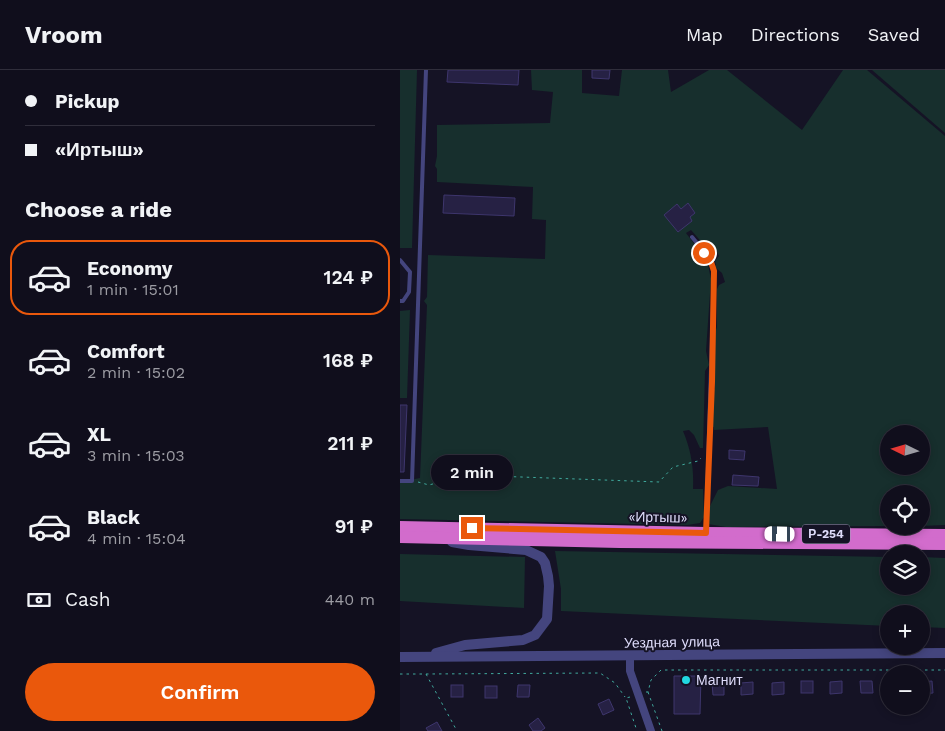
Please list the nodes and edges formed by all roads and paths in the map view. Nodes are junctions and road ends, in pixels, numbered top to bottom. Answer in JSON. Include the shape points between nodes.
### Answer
{"nodes":[{"id":1,"x":426,"y":70,"type":"edge"},
{"id":2,"x":692,"y":237,"type":"dead end"},
{"id":3,"x":400,"y":260,"type":"edge"},
{"id":4,"x":400,"y":302,"type":"edge"},
{"id":5,"x":710,"y":451,"type":"junction"},
{"id":6,"x":400,"y":480,"type":"edge"},
{"id":7,"x":412,"y":481,"type":"junction"},
{"id":8,"x":400,"y":527,"type":"edge"},
{"id":9,"x":706,"y":533,"type":"junction"},
{"id":10,"x":945,"y":535,"type":"edge"},
{"id":11,"x":400,"y":537,"type":"edge"},
{"id":12,"x":436,"y":539,"type":"junction"},
{"id":13,"x":945,"y":544,"type":"edge"},
{"id":14,"x":945,"y":653,"type":"edge"},
{"id":15,"x":426,"y":656,"type":"junction"},
{"id":16,"x":630,"y":656,"type":"junction"},
{"id":17,"x":400,"y":657,"type":"edge"},
{"id":18,"x":945,"y":670,"type":"edge"},
{"id":19,"x":400,"y":674,"type":"edge"},
{"id":20,"x":426,"y":674,"type":"junction"},
{"id":21,"x":648,"y":692,"type":"junction"},
{"id":22,"x":638,"y":694,"type":"junction"},
{"id":23,"x":626,"y":698,"type":"junction"},
{"id":24,"x":458,"y":731,"type":"edge"},
{"id":25,"x":638,"y":731,"type":"edge"},
{"id":26,"x":651,"y":731,"type":"edge"},
{"id":27,"x":662,"y":731,"type":"edge"}],
"edges":[{"from":1,"to":7,"type":"lane"},
{"from":2,"to":5,"type":"lane","via":[[710,259],[714,271]]},
{"from":3,"to":4,"type":"lane","via":[[410,272],[409,292]]},
{"from":5,"to":7,"type":"path","via":[[698,461],[673,467],[659,482],[475,475],[429,485]]},
{"from":5,"to":9,"type":"lane"},
{"from":6,"to":7,"type":"lane"},
{"from":8,"to":9,"type":"highway","name":"«Иртыш»","number":"Р-254"},
{"from":9,"to":10,"type":"highway","name":"«Иртыш»","number":"Р-254"},
{"from":11,"to":12,"type":"highway","name":"«Иртыш»","number":"Р-254"},
{"from":12,"to":13,"type":"highway","name":"«Иртыш»","number":"Р-254"},
{"from":12,"to":15,"type":"street","via":[[526,550],[540,557],[545,563],[549,586],[547,619],[535,634],[524,640],[465,645]]},
{"from":14,"to":16,"type":"street","name":"Уездная улица"},
{"from":15,"to":16,"type":"street","name":"Уездная улица"},
{"from":15,"to":17,"type":"street","name":"Уездная улица"},
{"from":16,"to":22,"type":"street","via":[[630,670]]},
{"from":18,"to":21,"type":"path","via":[[661,670],[651,680]]},
{"from":19,"to":20,"type":"path"},
{"from":20,"to":23,"type":"path","via":[[600,673],[615,683]]},
{"from":20,"to":24,"type":"path"},
{"from":21,"to":22,"type":"path"},
{"from":21,"to":27,"type":"path"},
{"from":22,"to":23,"type":"path"},
{"from":22,"to":26,"type":"street"},
{"from":23,"to":25,"type":"path"}]}
